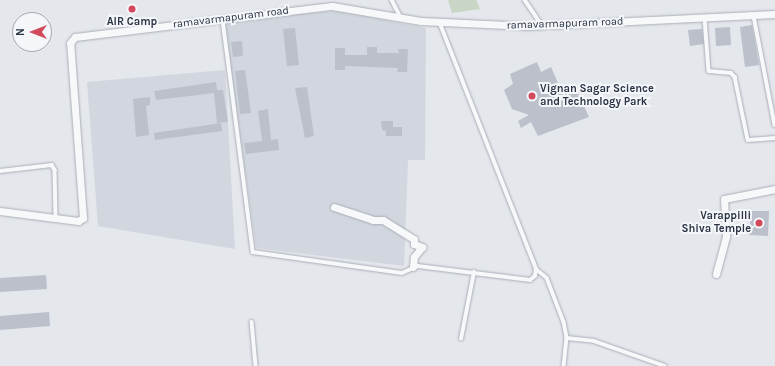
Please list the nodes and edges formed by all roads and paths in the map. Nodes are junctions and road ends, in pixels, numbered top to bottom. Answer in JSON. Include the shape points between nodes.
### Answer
{"nodes":[{"id":1,"x":392,"y":0,"type":"edge"},
{"id":2,"x":525,"y":0,"type":"edge"},
{"id":3,"x":775,"y":14,"type":"edge"},
{"id":4,"x":754,"y":16,"type":"junction"},
{"id":5,"x":705,"y":18,"type":"junction"},
{"id":6,"x":223,"y":19,"type":"junction"},
{"id":7,"x":402,"y":19,"type":"junction"},
{"id":8,"x":439,"y":22,"type":"junction"},
{"id":9,"x":543,"y":26,"type":"junction"},
{"id":10,"x":775,"y":125,"type":"edge"},
{"id":11,"x":775,"y":138,"type":"edge"},
{"id":12,"x":0,"y":171,"type":"edge"},
{"id":13,"x":775,"y":189,"type":"edge"},
{"id":14,"x":334,"y":207,"type":"dead end"},
{"id":15,"x":0,"y":212,"type":"edge"},
{"id":16,"x":56,"y":218,"type":"junction"},
{"id":17,"x":413,"y":267,"type":"junction"},
{"id":18,"x":536,"y":269,"type":"junction"},
{"id":19,"x":474,"y":272,"type":"junction"},
{"id":20,"x":716,"y":274,"type":"dead end"},
{"id":21,"x":252,"y":322,"type":"dead end"},
{"id":22,"x":567,"y":338,"type":"junction"},
{"id":23,"x":461,"y":339,"type":"dead end"},
{"id":24,"x":256,"y":366,"type":"edge"},
{"id":25,"x":564,"y":366,"type":"edge"},
{"id":26,"x":665,"y":366,"type":"edge"}],
"edges":[{"from":1,"to":7,"type":"lane"},
{"from":2,"to":9,"type":"lane"},
{"from":3,"to":4,"type":"street","name":"ramavarmapuram road"},
{"from":4,"to":5,"type":"street","name":"ramavarmapuram road"},
{"from":4,"to":10,"type":"lane"},
{"from":5,"to":9,"type":"street","name":"ramavarmapuram road"},
{"from":5,"to":11,"type":"lane","via":[[709,71],[730,73],[735,77],[748,140]]},
{"from":6,"to":7,"type":"street","name":"ramavarmapuram road","via":[[332,6]]},
{"from":6,"to":16,"type":"street","name":"ramavarmapuram road","via":[[75,37],[71,41],[84,216],[78,221]]},
{"from":6,"to":17,"type":"lane","via":[[253,252],[402,273]]},
{"from":7,"to":8,"type":"street","name":"ramavarmapuram road"},
{"from":8,"to":9,"type":"street","name":"ramavarmapuram road"},
{"from":8,"to":18,"type":"lane"},
{"from":12,"to":16,"type":"lane","via":[[52,165],[55,170]]},
{"from":13,"to":20,"type":"street","via":[[724,199],[726,236]]},
{"from":14,"to":17,"type":"street","via":[[374,220],[383,220],[414,239],[414,244],[422,247],[414,257]]},
{"from":15,"to":16,"type":"street","name":"ramavarmapuram road"},
{"from":17,"to":19,"type":"lane"},
{"from":18,"to":19,"type":"lane","via":[[535,276],[523,281]]},
{"from":18,"to":22,"type":"lane","via":[[547,278],[555,294]]},
{"from":19,"to":23,"type":"lane"},
{"from":21,"to":24,"type":"lane"},
{"from":22,"to":25,"type":"lane"},
{"from":22,"to":26,"type":"lane","via":[[594,341]]}]}
